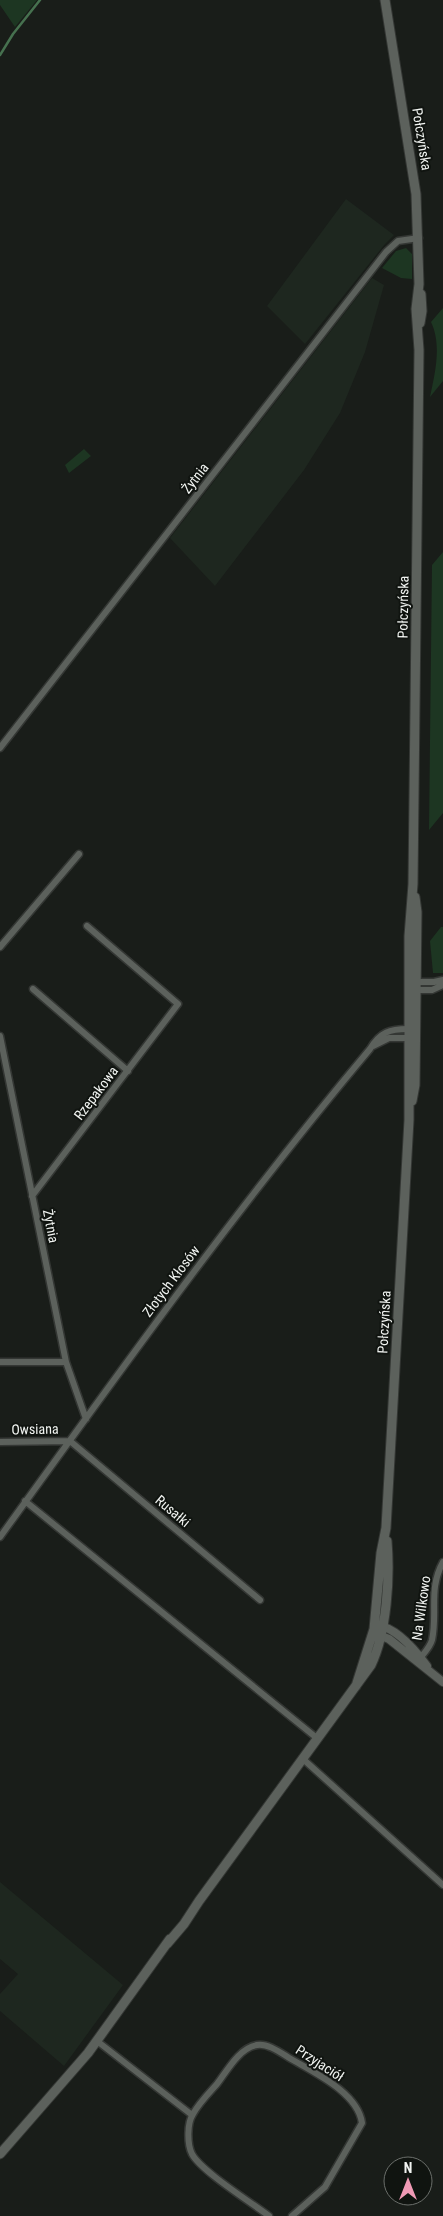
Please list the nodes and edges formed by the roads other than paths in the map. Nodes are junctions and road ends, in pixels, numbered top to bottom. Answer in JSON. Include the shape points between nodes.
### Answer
{"nodes":[{"id":1,"x":385,"y":0,"type":"edge"},
{"id":2,"x":419,"y":238,"type":"junction"},
{"id":3,"x":0,"y":748,"type":"edge"},
{"id":4,"x":79,"y":854,"type":"dead end"},
{"id":5,"x":86,"y":926,"type":"dead end"},
{"id":6,"x":0,"y":947,"type":"edge"},
{"id":7,"x":443,"y":980,"type":"edge"},
{"id":8,"x":413,"y":985,"type":"junction"},
{"id":9,"x":443,"y":985,"type":"edge"},
{"id":10,"x":33,"y":989,"type":"dead end"},
{"id":11,"x":411,"y":1034,"type":"junction"},
{"id":12,"x":0,"y":1036,"type":"edge"},
{"id":13,"x":128,"y":1071,"type":"junction"},
{"id":14,"x":32,"y":1196,"type":"junction"},
{"id":15,"x":0,"y":1362,"type":"edge"},
{"id":16,"x":66,"y":1362,"type":"junction"},
{"id":17,"x":86,"y":1419,"type":"junction"},
{"id":18,"x":70,"y":1441,"type":"junction"},
{"id":19,"x":0,"y":1442,"type":"edge"},
{"id":20,"x":26,"y":1502,"type":"junction"},
{"id":21,"x":0,"y":1536,"type":"edge"},
{"id":22,"x":443,"y":1562,"type":"edge"},
{"id":23,"x":260,"y":1600,"type":"dead end"},
{"id":24,"x":378,"y":1630,"type":"junction"},
{"id":25,"x":420,"y":1657,"type":"junction"},
{"id":26,"x":430,"y":1670,"type":"junction"},
{"id":27,"x":443,"y":1682,"type":"edge"},
{"id":28,"x":318,"y":1739,"type":"junction"},
{"id":29,"x":303,"y":1759,"type":"junction"},
{"id":30,"x":443,"y":1885,"type":"edge"},
{"id":31,"x":97,"y":2041,"type":"junction"},
{"id":32,"x":192,"y":2115,"type":"junction"},
{"id":33,"x":0,"y":2154,"type":"edge"},
{"id":34,"x":269,"y":2216,"type":"edge"},
{"id":35,"x":292,"y":2216,"type":"edge"}],
"edges":[{"from":1,"to":2,"type":"main road","name":"Połczyńska","via":[[413,165]]},
{"from":2,"to":3,"type":"street","name":"Żytnia","via":[[400,241],[386,252]]},
{"from":2,"to":8,"type":"main road","name":"Połczyńska","via":[[413,884],[409,912]]},
{"from":4,"to":6,"type":"street"},
{"from":5,"to":13,"type":"street","name":"Rzepakowa","via":[[178,1004]]},
{"from":7,"to":8,"type":"street"},
{"from":8,"to":9,"type":"street","via":[[432,990]]},
{"from":8,"to":11,"type":"main road","name":"Połczyńska"},
{"from":10,"to":13,"type":"street"},
{"from":11,"to":17,"type":"street","name":"Złotych Kłosów","via":[[395,1029],[376,1039],[163,1310]]},
{"from":11,"to":24,"type":"main road","name":"Połczyńska","via":[[409,1116]]},
{"from":12,"to":14,"type":"street","name":"Żytnia"},
{"from":13,"to":14,"type":"street","name":"Rzepakowa"},
{"from":14,"to":16,"type":"street","name":"Żytnia"},
{"from":15,"to":16,"type":"street"},
{"from":16,"to":17,"type":"street","name":"Żytnia"},
{"from":17,"to":18,"type":"street","name":"Złotych Kłosów"},
{"from":18,"to":19,"type":"street","name":"Owsiana"},
{"from":18,"to":20,"type":"street","name":"Złotych Kłosów"},
{"from":18,"to":23,"type":"street","name":"Rusałki"},
{"from":20,"to":21,"type":"street","name":"Złotych Kłosów"},
{"from":20,"to":28,"type":"street"},
{"from":22,"to":25,"type":"street","name":"Na Wilkowo","via":[[434,1585],[432,1641]]},
{"from":24,"to":25,"type":"street","via":[[391,1630]]},
{"from":24,"to":26,"type":"street"},
{"from":24,"to":28,"type":"main road","name":"Połczyńska","via":[[356,1686]]},
{"from":25,"to":26,"type":"street"},
{"from":26,"to":27,"type":"street"},
{"from":28,"to":29,"type":"main road","name":"Połczyńska"},
{"from":29,"to":30,"type":"street"},
{"from":29,"to":31,"type":"main road","name":"Połczyńska"},
{"from":31,"to":32,"type":"street"},
{"from":31,"to":33,"type":"main road","name":"Połczyńska"},
{"from":32,"to":34,"type":"street","name":"Przyjaciół","via":[[188,2142],[192,2154],[204,2167]]},
{"from":32,"to":35,"type":"street","name":"Przyjaciół","via":[[237,2058],[247,2048],[258,2044],[271,2047],[330,2081],[347,2097],[361,2115],[362,2123],[325,2187]]}]}
